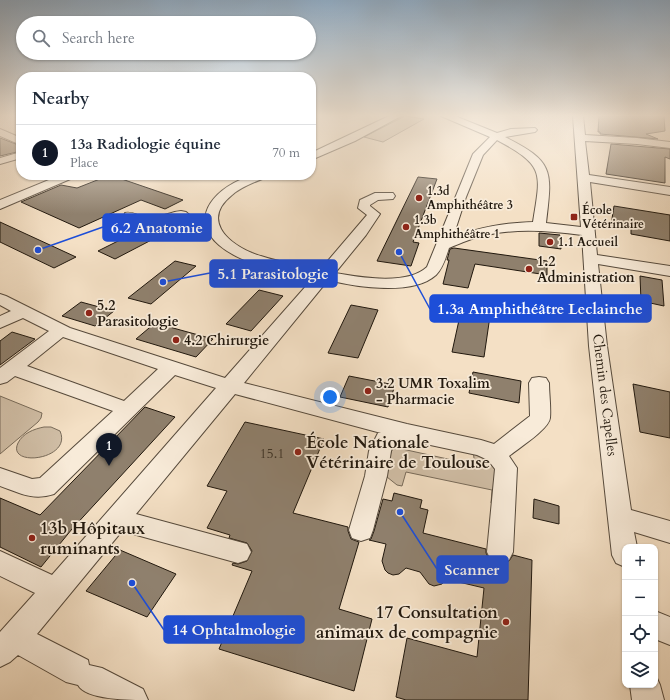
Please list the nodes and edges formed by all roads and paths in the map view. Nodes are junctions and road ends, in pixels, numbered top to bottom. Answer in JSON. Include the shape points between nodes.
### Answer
{"nodes":[{"id":1,"x":330,"y":149,"type":"edge"},
{"id":2,"x":483,"y":149,"type":"edge"},
{"id":3,"x":520,"y":149,"type":"edge"},
{"id":4,"x":580,"y":149,"type":"edge"},
{"id":5,"x":316,"y":155,"type":"edge"},
{"id":6,"x":16,"y":156,"type":"edge"},
{"id":7,"x":0,"y":161,"type":"edge"},
{"id":8,"x":583,"y":178,"type":"junction"},
{"id":9,"x":59,"y":180,"type":"edge"},
{"id":10,"x":250,"y":180,"type":"edge"},
{"id":11,"x":35,"y":190,"type":"junction"},
{"id":12,"x":670,"y":191,"type":"edge"},
{"id":13,"x":389,"y":196,"type":"dead end"},
{"id":14,"x":0,"y":198,"type":"edge"},
{"id":15,"x":0,"y":205,"type":"edge"},
{"id":16,"x":130,"y":216,"type":"dead end"},
{"id":17,"x":211,"y":218,"type":"junction"},
{"id":18,"x":539,"y":226,"type":"junction"},
{"id":19,"x":588,"y":232,"type":"junction"},
{"id":20,"x":443,"y":245,"type":"junction"},
{"id":21,"x":590,"y":258,"type":"junction"},
{"id":22,"x":670,"y":271,"type":"edge"},
{"id":23,"x":324,"y":275,"type":"junction"},
{"id":24,"x":0,"y":299,"type":"edge"},
{"id":25,"x":23,"y":311,"type":"junction"},
{"id":26,"x":0,"y":324,"type":"edge"},
{"id":27,"x":61,"y":330,"type":"junction"},
{"id":28,"x":0,"y":331,"type":"edge"},
{"id":29,"x":172,"y":367,"type":"junction"},
{"id":30,"x":6,"y":373,"type":"edge"},
{"id":31,"x":539,"y":383,"type":"dead end"},
{"id":32,"x":230,"y":386,"type":"junction"},
{"id":33,"x":127,"y":409,"type":"junction"},
{"id":34,"x":407,"y":432,"type":"junction"},
{"id":35,"x":496,"y":454,"type":"junction"},
{"id":36,"x":0,"y":476,"type":"edge"},
{"id":37,"x":620,"y":517,"type":"junction"},
{"id":38,"x":116,"y":519,"type":"junction"},
{"id":39,"x":361,"y":530,"type":"dead end"},
{"id":40,"x":670,"y":532,"type":"edge"},
{"id":41,"x":624,"y":544,"type":"edge"},
{"id":42,"x":238,"y":552,"type":"dead end"},
{"id":43,"x":500,"y":552,"type":"dead end"},
{"id":44,"x":0,"y":563,"type":"edge"},
{"id":45,"x":56,"y":590,"type":"junction"},
{"id":46,"x":658,"y":626,"type":"edge"},
{"id":47,"x":670,"y":631,"type":"edge"},
{"id":48,"x":7,"y":645,"type":"edge"},
{"id":49,"x":646,"y":688,"type":"edge"},
{"id":50,"x":132,"y":700,"type":"edge"},
{"id":51,"x":648,"y":700,"type":"edge"}],
"edges":[{"from":1,"to":5,"type":"street"},
{"from":2,"to":20,"type":"street","via":[[478,154]]},
{"from":3,"to":18,"type":"street","via":[[542,169],[544,179]]},
{"from":4,"to":8,"type":"street","name":"Chemin des Capelles"},
{"from":6,"to":7,"type":"street"},
{"from":8,"to":12,"type":"street"},
{"from":8,"to":19,"type":"street","name":"Chemin des Capelles"},
{"from":9,"to":11,"type":"street"},
{"from":10,"to":17,"type":"street","via":[[222,196],[213,208]]},
{"from":11,"to":14,"type":"street","via":[[22,190]]},
{"from":11,"to":15,"type":"street"},
{"from":13,"to":23,"type":"street","via":[[375,197],[364,203],[364,208],[374,214]]},
{"from":16,"to":17,"type":"street","via":[[145,222],[168,220],[172,224],[179,224],[187,219]]},
{"from":17,"to":23,"type":"street","via":[[210,222],[216,235],[236,250],[265,262]]},
{"from":18,"to":19,"type":"street"},
{"from":18,"to":20,"type":"street","via":[[483,231]]},
{"from":19,"to":21,"type":"street","name":"Chemin des Capelles"},
{"from":20,"to":23,"type":"street","via":[[431,271],[420,278],[403,282],[376,282]]},
{"from":21,"to":22,"type":"street"},
{"from":21,"to":37,"type":"street","name":"Chemin des Capelles","via":[[598,346]]},
{"from":23,"to":32,"type":"street"},
{"from":24,"to":25,"type":"street"},
{"from":25,"to":26,"type":"street"},
{"from":25,"to":27,"type":"street"},
{"from":26,"to":28,"type":"street"},
{"from":27,"to":29,"type":"street"},
{"from":27,"to":30,"type":"street"},
{"from":29,"to":32,"type":"street"},
{"from":29,"to":33,"type":"street"},
{"from":30,"to":33,"type":"street"},
{"from":31,"to":35,"type":"street","via":[[540,419]]},
{"from":32,"to":34,"type":"street"},
{"from":32,"to":38,"type":"street"},
{"from":33,"to":36,"type":"street","via":[[46,487],[32,488]]},
{"from":34,"to":35,"type":"street","via":[[481,448]]},
{"from":34,"to":39,"type":"street","via":[[386,439],[380,450],[376,476]]},
{"from":35,"to":43,"type":"street","via":[[506,468]]},
{"from":37,"to":40,"type":"street"},
{"from":37,"to":41,"type":"street","name":"Chemin des Capelles"},
{"from":38,"to":42,"type":"street"},
{"from":38,"to":45,"type":"street"},
{"from":44,"to":45,"type":"street"},
{"from":45,"to":48,"type":"street"},
{"from":46,"to":47,"type":"street"},
{"from":48,"to":50,"type":"street","via":[[84,675]]},
{"from":49,"to":51,"type":"street"}]}
